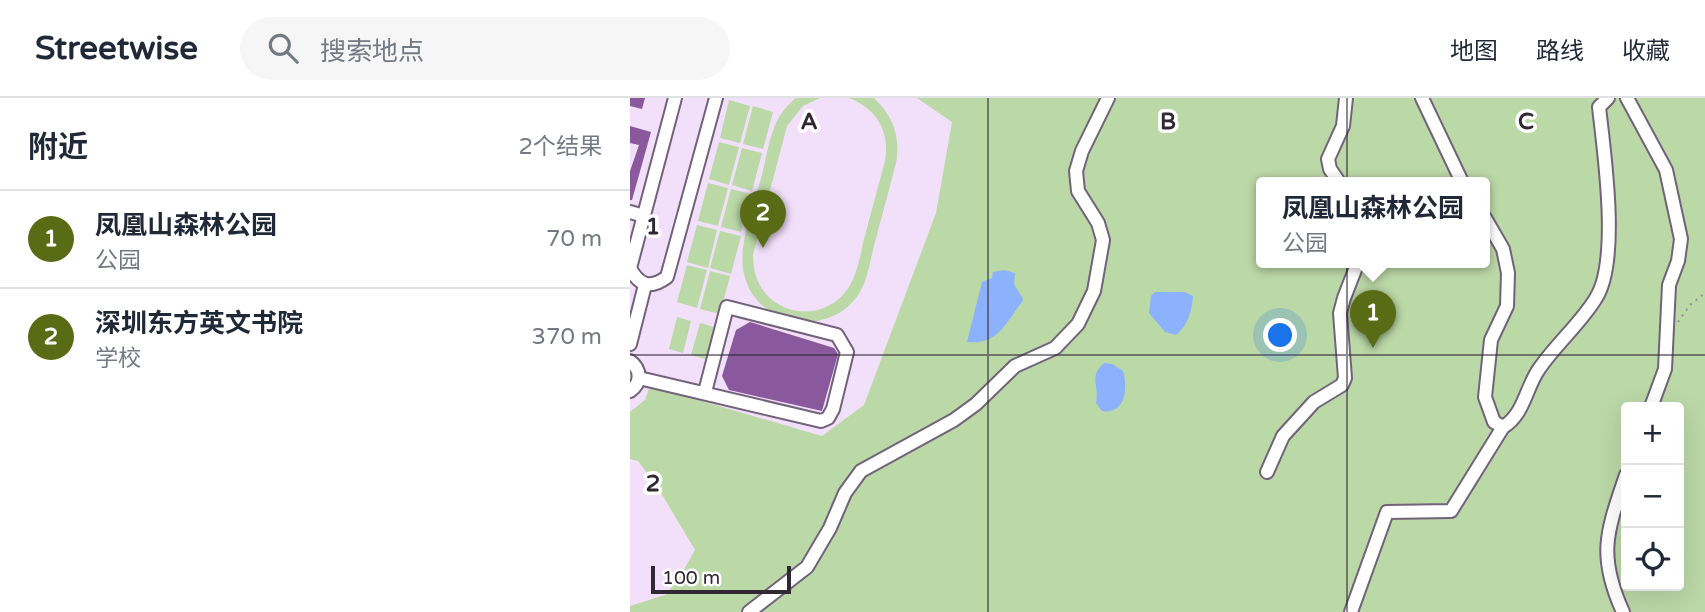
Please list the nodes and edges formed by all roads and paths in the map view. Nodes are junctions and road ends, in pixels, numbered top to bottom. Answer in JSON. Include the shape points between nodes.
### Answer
{"nodes":[{"id":1,"x":675,"y":98,"type":"edge"},
{"id":2,"x":716,"y":98,"type":"edge"},
{"id":3,"x":1108,"y":98,"type":"edge"},
{"id":4,"x":1346,"y":98,"type":"edge"},
{"id":5,"x":1422,"y":98,"type":"edge"},
{"id":6,"x":1608,"y":98,"type":"edge"},
{"id":7,"x":1627,"y":98,"type":"edge"},
{"id":8,"x":1336,"y":177,"type":"edge"},
{"id":9,"x":1460,"y":177,"type":"edge"},
{"id":10,"x":630,"y":212,"type":"edge"},
{"id":11,"x":644,"y":216,"type":"junction"},
{"id":12,"x":1490,"y":227,"type":"edge"},
{"id":13,"x":1356,"y":268,"type":"edge"},
{"id":14,"x":645,"y":285,"type":"junction"},
{"id":15,"x":1705,"y":293,"type":"edge"},
{"id":16,"x":635,"y":305,"type":"edge"},
{"id":17,"x":1667,"y":337,"type":"junction"},
{"id":18,"x":630,"y":344,"type":"edge"},
{"id":19,"x":630,"y":361,"type":"edge"},
{"id":20,"x":639,"y":378,"type":"junction"},
{"id":21,"x":630,"y":391,"type":"edge"},
{"id":22,"x":705,"y":392,"type":"junction"},
{"id":23,"x":1653,"y":402,"type":"edge"},
{"id":24,"x":1503,"y":427,"type":"junction"},
{"id":25,"x":1267,"y":472,"type":"dead end"},
{"id":26,"x":1621,"y":490,"type":"edge"},
{"id":27,"x":749,"y":612,"type":"edge"},
{"id":28,"x":1352,"y":612,"type":"edge"},
{"id":29,"x":1623,"y":612,"type":"edge"}],
"edges":[{"from":1,"to":11,"type":"street"},
{"from":2,"to":14,"type":"street","via":[[667,277]]},
{"from":3,"to":27,"type":"street","via":[[1076,172],[1078,191],[1098,223],[1102,240],[1094,291],[1078,324],[1055,348],[1016,366],[954,420],[861,471],[807,567]]},
{"from":4,"to":8,"type":"street","via":[[1343,126],[1328,159]]},
{"from":5,"to":9,"type":"street"},
{"from":6,"to":24,"type":"street","via":[[1599,107],[1610,223],[1605,276],[1597,297],[1538,369],[1520,411]]},
{"from":7,"to":17,"type":"street","via":[[1666,170],[1681,239],[1669,285]]},
{"from":10,"to":11,"type":"street"},
{"from":11,"to":14,"type":"street","via":[[630,268]]},
{"from":12,"to":24,"type":"street","via":[[1503,249],[1508,273],[1507,306],[1491,340],[1485,397],[1494,422]]},
{"from":13,"to":25,"type":"street","via":[[1340,313],[1342,385],[1314,402],[1283,436]]},
{"from":14,"to":16,"type":"street"},
{"from":15,"to":17,"type":"path","via":[[1690,305]]},
{"from":16,"to":18,"type":"street"},
{"from":17,"to":23,"type":"street","via":[[1665,369]]},
{"from":19,"to":20,"type":"street"},
{"from":20,"to":21,"type":"street"},
{"from":20,"to":22,"type":"street"},
{"from":22,"to":22,"type":"street","via":[[821,421],[833,410],[847,352],[837,335],[727,307]]},
{"from":24,"to":28,"type":"street","via":[[1451,511],[1387,512]]},
{"from":26,"to":29,"type":"street","via":[[1608,528],[1607,558],[1611,586]]}]}
